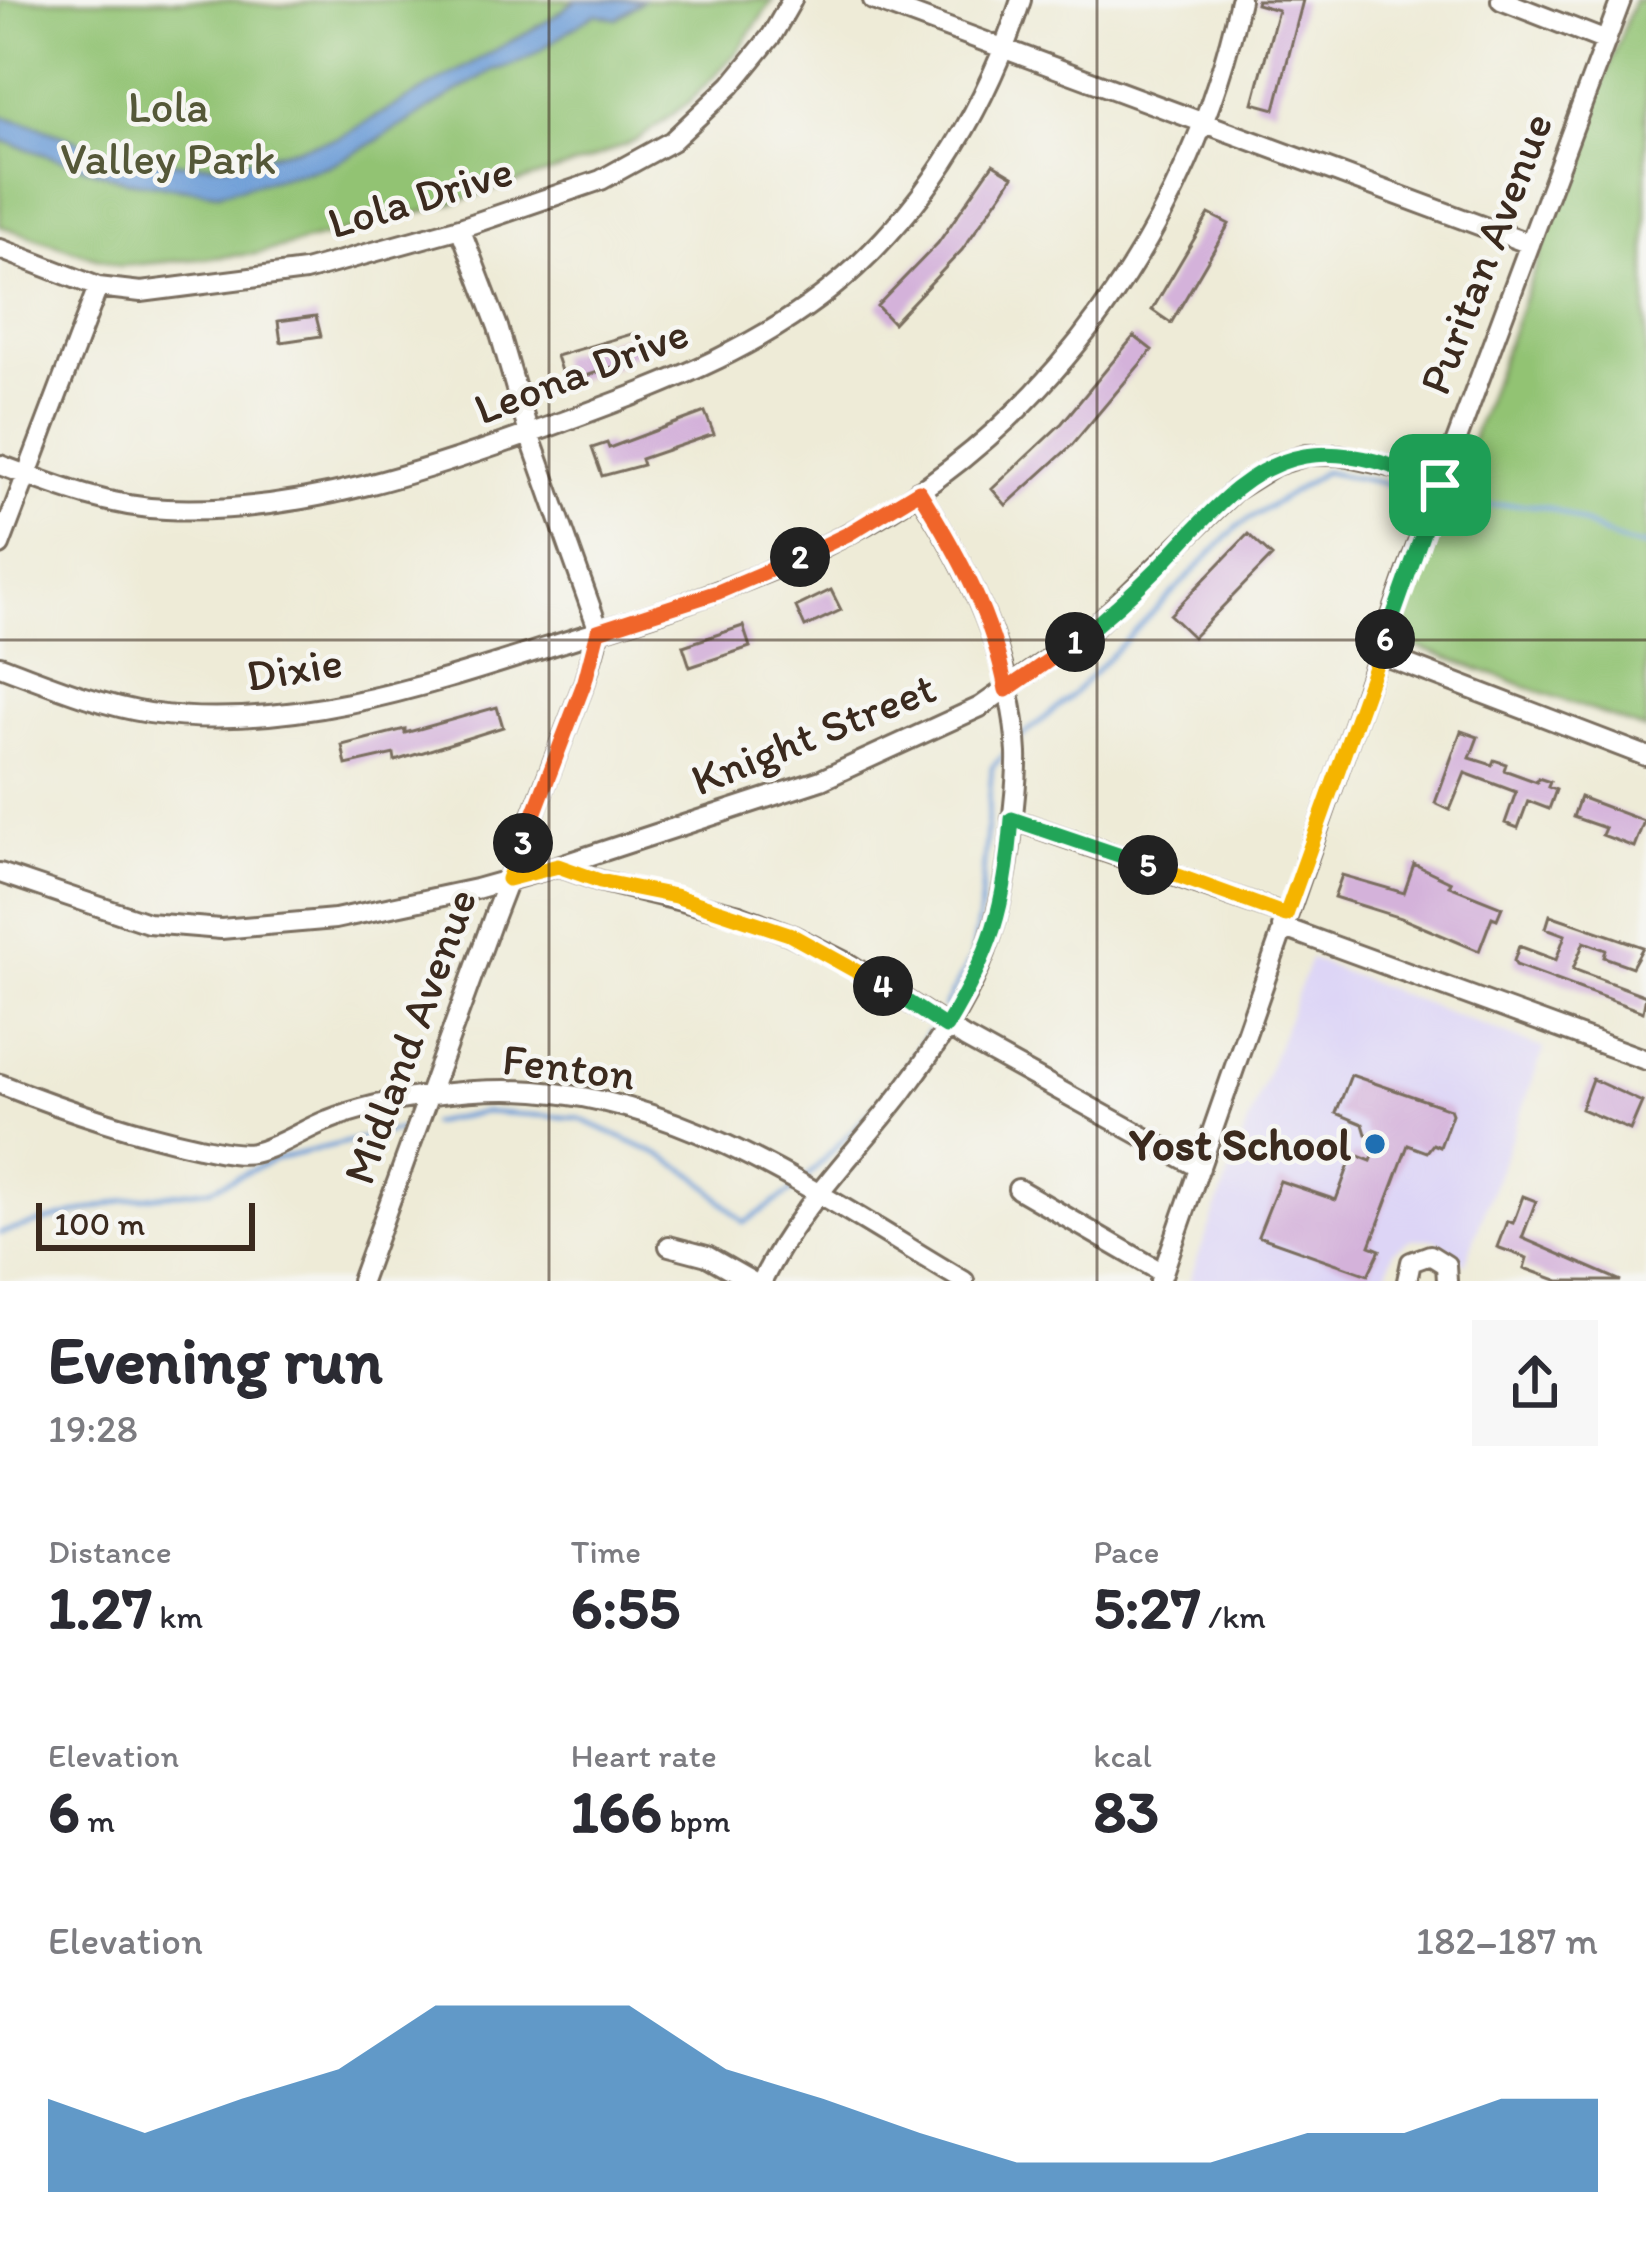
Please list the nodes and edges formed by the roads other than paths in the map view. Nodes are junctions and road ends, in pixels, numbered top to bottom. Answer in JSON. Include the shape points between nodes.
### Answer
{"nodes":[{"id":1,"x":792,"y":0,"type":"edge"},
{"id":2,"x":873,"y":0,"type":"edge"},
{"id":3,"x":1021,"y":0,"type":"edge"},
{"id":4,"x":1240,"y":0,"type":"edge"},
{"id":5,"x":1501,"y":0,"type":"edge"},
{"id":6,"x":1621,"y":0,"type":"edge"},
{"id":7,"x":1606,"y":41,"type":"junction"},
{"id":8,"x":1004,"y":48,"type":"junction"},
{"id":9,"x":1205,"y":123,"type":"junction"},
{"id":10,"x":460,"y":229,"type":"junction"},
{"id":11,"x":1530,"y":244,"type":"junction"},
{"id":12,"x":0,"y":249,"type":"edge"},
{"id":13,"x":98,"y":287,"type":"junction"},
{"id":14,"x":529,"y":434,"type":"junction"},
{"id":15,"x":0,"y":465,"type":"edge"},
{"id":16,"x":26,"y":475,"type":"junction"},
{"id":17,"x":1440,"y":485,"type":"junction"},
{"id":18,"x":919,"y":491,"type":"junction"},
{"id":19,"x":0,"y":545,"type":"edge"},
{"id":20,"x":598,"y":631,"type":"junction"},
{"id":21,"x":1380,"y":654,"type":"junction"},
{"id":22,"x":0,"y":666,"type":"edge"},
{"id":23,"x":1006,"y":690,"type":"junction"},
{"id":24,"x":1646,"y":756,"type":"edge"},
{"id":25,"x":1012,"y":819,"type":"junction"},
{"id":26,"x":558,"y":866,"type":"junction"},
{"id":27,"x":0,"y":873,"type":"edge"},
{"id":28,"x":508,"y":879,"type":"junction"},
{"id":29,"x":1284,"y":921,"type":"junction"},
{"id":30,"x":946,"y":1027,"type":"junction"},
{"id":31,"x":1646,"y":1060,"type":"edge"},
{"id":32,"x":0,"y":1084,"type":"edge"},
{"id":33,"x":428,"y":1098,"type":"junction"},
{"id":34,"x":1200,"y":1168,"type":"junction"},
{"id":35,"x":1018,"y":1189,"type":"dead end"},
{"id":36,"x":819,"y":1196,"type":"junction"},
{"id":37,"x":669,"y":1246,"type":"dead end"},
{"id":38,"x":1162,"y":1277,"type":"edge"},
{"id":39,"x":361,"y":1281,"type":"edge"},
{"id":40,"x":752,"y":1281,"type":"edge"},
{"id":41,"x":762,"y":1281,"type":"edge"},
{"id":42,"x":964,"y":1281,"type":"edge"},
{"id":43,"x":1407,"y":1281,"type":"edge"},
{"id":44,"x":1447,"y":1281,"type":"edge"}],
"edges":[{"from":1,"to":10,"type":"street","name":"Lola Drive","via":[[731,86],[672,140],[601,180]]},
{"from":2,"to":8,"type":"street"},
{"from":3,"to":8,"type":"street","name":"Leona Drive"},
{"from":4,"to":9,"type":"street"},
{"from":5,"to":7,"type":"street"},
{"from":6,"to":7,"type":"street","name":"Puritan Avenue"},
{"from":7,"to":11,"type":"street","name":"Puritan Avenue"},
{"from":8,"to":9,"type":"street"},
{"from":8,"to":14,"type":"street","name":"Leona Drive","via":[[936,175],[831,288],[712,364]]},
{"from":9,"to":11,"type":"street"},
{"from":9,"to":18,"type":"street","via":[[1160,221],[1096,319],[1015,411]]},
{"from":10,"to":13,"type":"street","name":"Lola Drive","via":[[305,271],[160,291]]},
{"from":10,"to":14,"type":"street"},
{"from":11,"to":17,"type":"street","name":"Puritan Avenue"},
{"from":12,"to":13,"type":"street","name":"Lola Drive"},
{"from":13,"to":16,"type":"street"},
{"from":14,"to":16,"type":"street","name":"Leona Drive","via":[[257,506],[138,506]]},
{"from":14,"to":20,"type":"street"},
{"from":15,"to":16,"type":"street","name":"Leona Drive"},
{"from":16,"to":19,"type":"street"},
{"from":17,"to":21,"type":"street","name":"Puritan Avenue"},
{"from":17,"to":23,"type":"street","name":"Knight Street","via":[[1339,455],[1275,465],[1235,490],[1093,628]]},
{"from":18,"to":20,"type":"street","via":[[771,571]]},
{"from":18,"to":23,"type":"street","via":[[971,581]]},
{"from":20,"to":22,"type":"street","name":"Dixie","via":[[412,687],[232,717],[122,708]]},
{"from":20,"to":28,"type":"street","name":"Midland Avenue"},
{"from":21,"to":24,"type":"street"},
{"from":21,"to":29,"type":"street","name":"Puritan Avenue"},
{"from":23,"to":25,"type":"street","via":[[1017,753]]},
{"from":23,"to":26,"type":"street","name":"Knight Street","via":[[820,780]]},
{"from":25,"to":29,"type":"street"},
{"from":25,"to":30,"type":"street","via":[[996,929]]},
{"from":26,"to":28,"type":"street","name":"Knight Street"},
{"from":26,"to":30,"type":"street","via":[[789,934]]},
{"from":27,"to":28,"type":"street","name":"Knight Street","via":[[107,912],[208,929],[335,920]]},
{"from":28,"to":33,"type":"street","name":"Midland Avenue"},
{"from":29,"to":31,"type":"street"},
{"from":29,"to":34,"type":"street","name":"Puritan Avenue"},
{"from":30,"to":34,"type":"street"},
{"from":30,"to":36,"type":"street"},
{"from":32,"to":33,"type":"street","name":"Fenton","via":[[112,1126],[252,1154],[357,1110]]},
{"from":33,"to":36,"type":"street","name":"Fenton","via":[[532,1091],[620,1105],[707,1137]]},
{"from":33,"to":39,"type":"street","name":"Midland Avenue"},
{"from":34,"to":38,"type":"street","name":"Puritan Avenue"},
{"from":35,"to":38,"type":"street"},
{"from":36,"to":41,"type":"street"},
{"from":36,"to":42,"type":"street","name":"Fenton"},
{"from":37,"to":40,"type":"street","via":[[718,1260]]},
{"from":43,"to":44,"type":"street","via":[[1411,1262],[1423,1255],[1442,1261]]}]}
